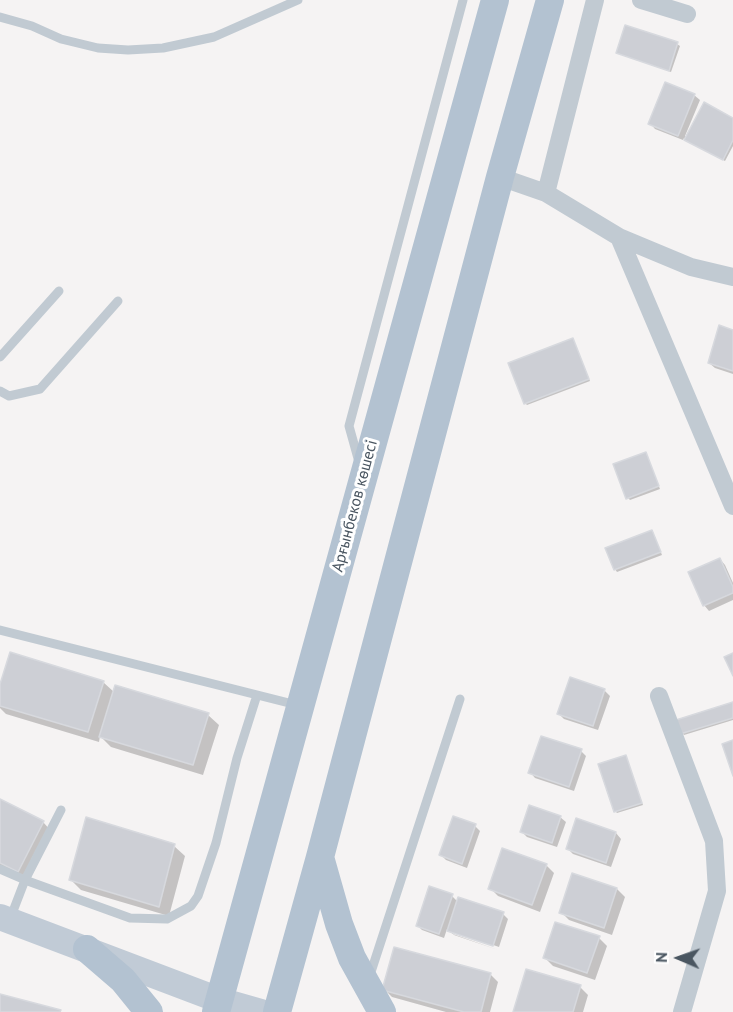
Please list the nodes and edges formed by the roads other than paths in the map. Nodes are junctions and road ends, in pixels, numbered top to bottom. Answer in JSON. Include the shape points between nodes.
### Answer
{"nodes":[{"id":1,"x":298,"y":0,"type":"edge"},
{"id":2,"x":463,"y":0,"type":"edge"},
{"id":3,"x":495,"y":0,"type":"edge"},
{"id":4,"x":550,"y":0,"type":"edge"},
{"id":5,"x":595,"y":0,"type":"edge"},
{"id":6,"x":641,"y":0,"type":"edge"},
{"id":7,"x":687,"y":14,"type":"dead end"},
{"id":8,"x":0,"y":17,"type":"edge"},
{"id":9,"x":500,"y":177,"type":"junction"},
{"id":10,"x":546,"y":193,"type":"junction"},
{"id":11,"x":619,"y":237,"type":"junction"},
{"id":12,"x":733,"y":278,"type":"edge"},
{"id":13,"x":59,"y":291,"type":"dead end"},
{"id":14,"x":118,"y":301,"type":"dead end"},
{"id":15,"x":0,"y":357,"type":"edge"},
{"id":16,"x":0,"y":391,"type":"edge"},
{"id":17,"x":363,"y":478,"type":"junction"},
{"id":18,"x":733,"y":506,"type":"edge"},
{"id":19,"x":0,"y":630,"type":"edge"},
{"id":20,"x":257,"y":695,"type":"junction"},
{"id":21,"x":659,"y":696,"type":"dead end"},
{"id":22,"x":460,"y":699,"type":"dead end"},
{"id":23,"x":300,"y":705,"type":"junction"},
{"id":24,"x":61,"y":810,"type":"dead end"},
{"id":25,"x":320,"y":857,"type":"junction"},
{"id":26,"x":0,"y":869,"type":"edge"},
{"id":27,"x":26,"y":880,"type":"junction"},
{"id":28,"x":5,"y":919,"type":"edge"},
{"id":29,"x":87,"y":949,"type":"junction"},
{"id":30,"x":367,"y":986,"type":"junction"},
{"id":31,"x":217,"y":1006,"type":"edge"},
{"id":32,"x":149,"y":1012,"type":"edge"},
{"id":33,"x":261,"y":1012,"type":"edge"},
{"id":34,"x":277,"y":1012,"type":"edge"},
{"id":35,"x":382,"y":1012,"type":"edge"},
{"id":36,"x":682,"y":1012,"type":"edge"}],
"edges":[{"from":1,"to":8,"type":"lane","via":[[213,37],[140,50],[89,46]]},
{"from":2,"to":17,"type":"lane","via":[[350,426]]},
{"from":3,"to":17,"type":"main road","name":"Арғынбеков көшесі"},
{"from":4,"to":9,"type":"main road"},
{"from":5,"to":10,"type":"street"},
{"from":6,"to":7,"type":"street"},
{"from":9,"to":10,"type":"street"},
{"from":9,"to":25,"type":"main road"},
{"from":10,"to":11,"type":"street"},
{"from":11,"to":12,"type":"street","via":[[691,267]]},
{"from":11,"to":18,"type":"street"},
{"from":13,"to":15,"type":"lane"},
{"from":14,"to":16,"type":"lane","via":[[40,388],[9,396]]},
{"from":17,"to":23,"type":"main road","name":"Арғынбеков көшесі"},
{"from":19,"to":20,"type":"lane"},
{"from":20,"to":23,"type":"lane"},
{"from":20,"to":27,"type":"lane","via":[[216,843],[191,906],[167,919],[130,918]]},
{"from":21,"to":36,"type":"street","via":[[714,841],[717,891]]},
{"from":22,"to":30,"type":"lane"},
{"from":23,"to":31,"type":"main road","name":"Арғынбеков көшесі"},
{"from":24,"to":27,"type":"lane"},
{"from":25,"to":30,"type":"main road","via":[[339,924]]},
{"from":25,"to":34,"type":"main road"},
{"from":26,"to":27,"type":"lane"},
{"from":27,"to":28,"type":"lane"},
{"from":28,"to":29,"type":"street"},
{"from":29,"to":31,"type":"street"},
{"from":29,"to":32,"type":"main road","via":[[123,980]]},
{"from":30,"to":35,"type":"main road"},
{"from":31,"to":33,"type":"street"}]}
